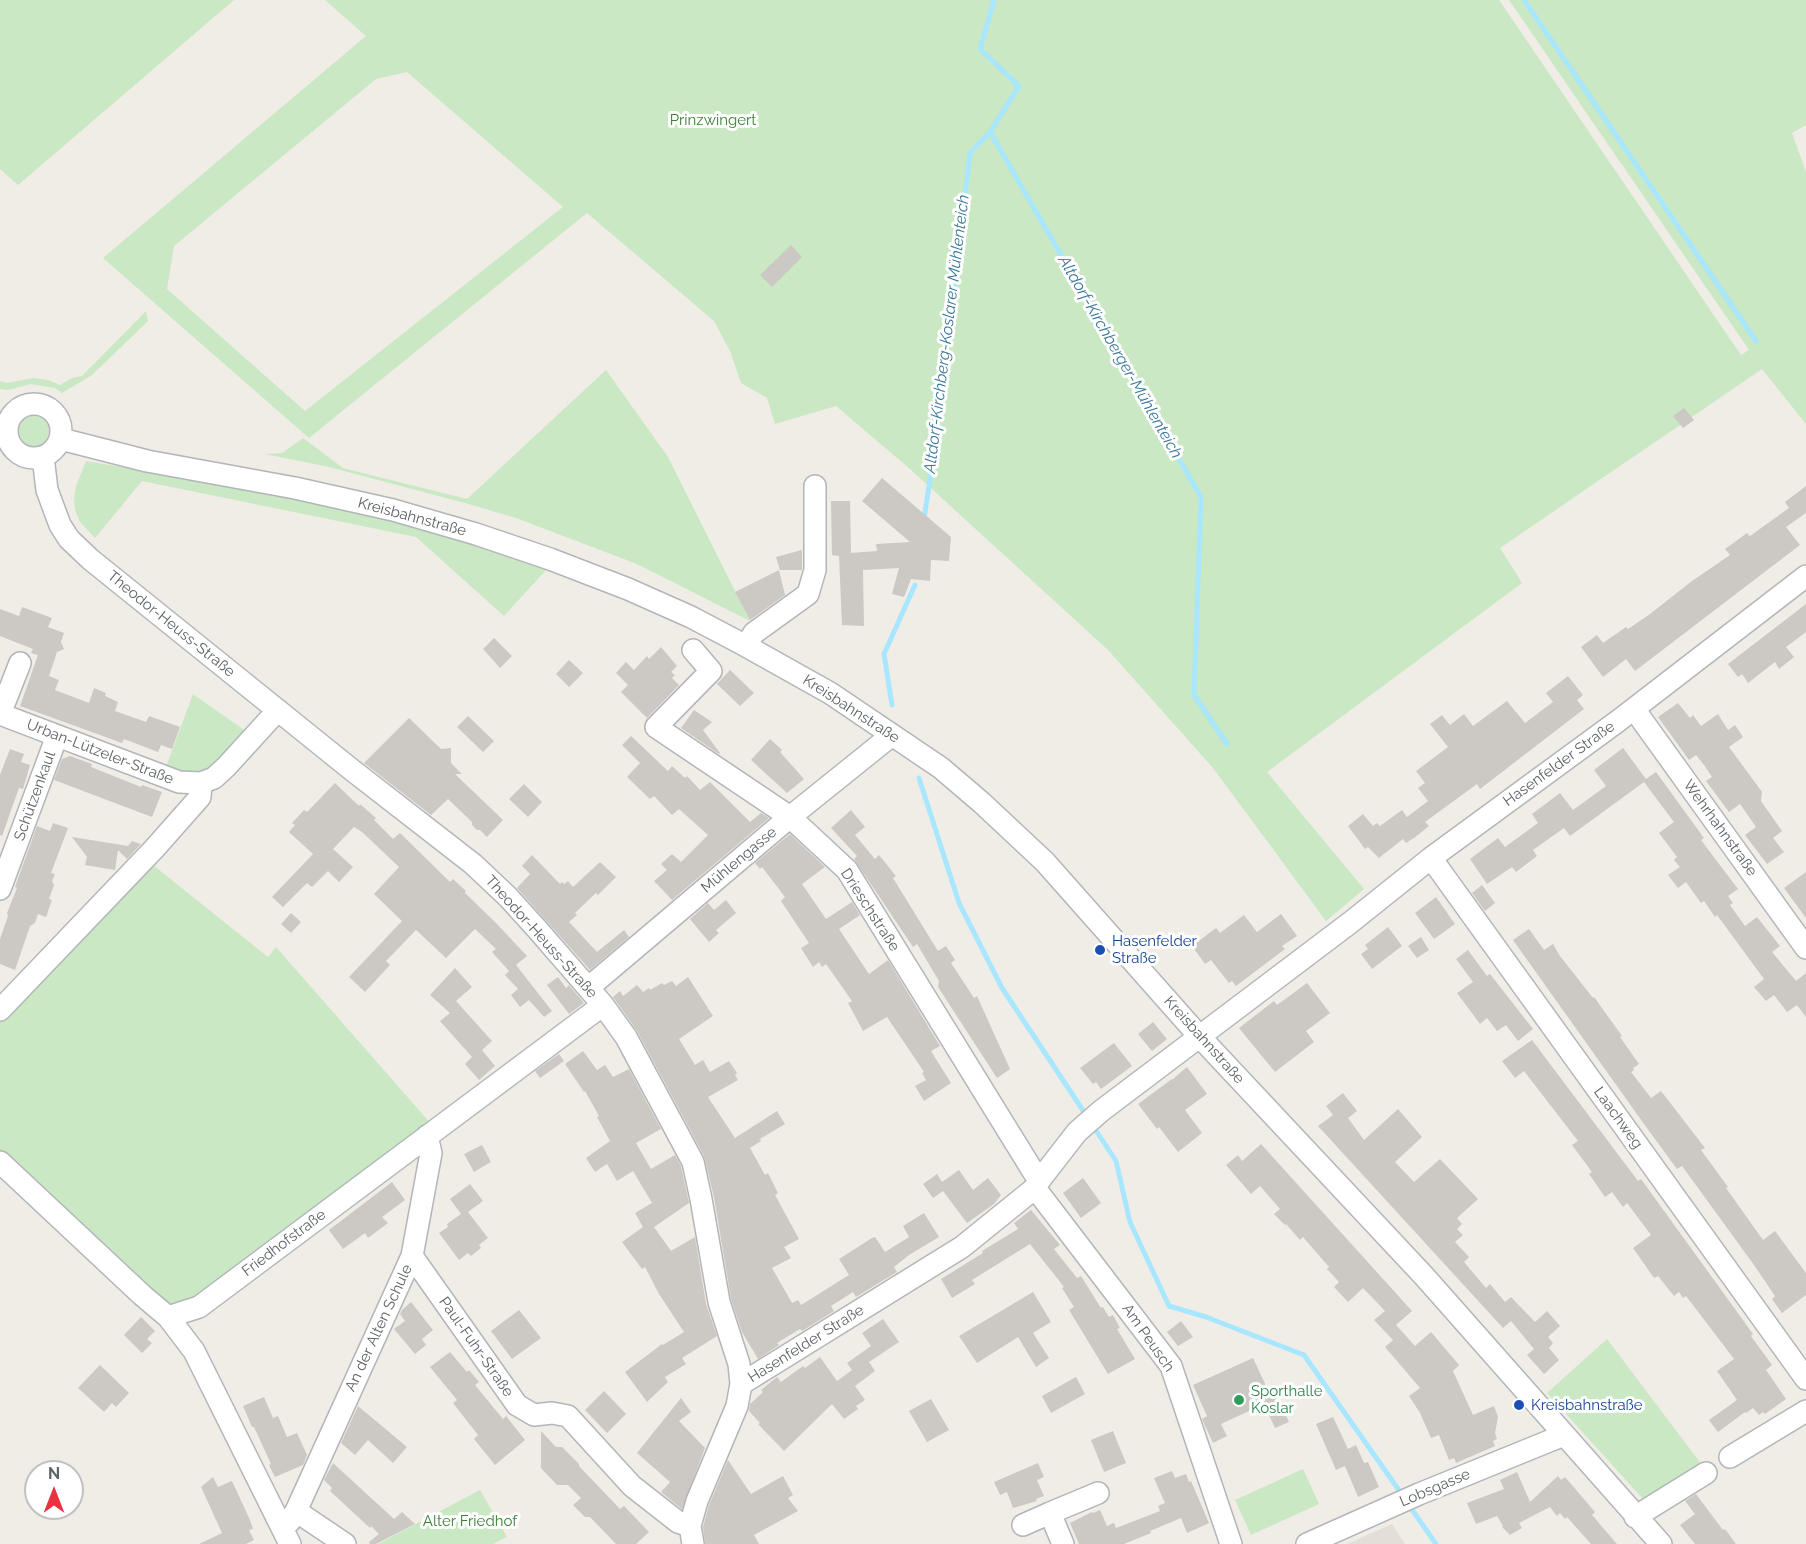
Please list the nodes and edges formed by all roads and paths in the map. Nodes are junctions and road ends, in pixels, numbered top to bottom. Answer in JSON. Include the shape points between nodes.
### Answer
{"nodes":[{"id":1,"x":4,"y":422,"type":"edge"},
{"id":2,"x":61,"y":439,"type":"junction"},
{"id":3,"x":6,"y":452,"type":"edge"},
{"id":4,"x":43,"y":457,"type":"junction"},
{"id":5,"x":815,"y":486,"type":"dead end"},
{"id":6,"x":1806,"y":576,"type":"edge"},
{"id":7,"x":746,"y":646,"type":"junction"},
{"id":8,"x":693,"y":650,"type":"dead end"},
{"id":9,"x":20,"y":663,"type":"dead end"},
{"id":10,"x":1634,"y":709,"type":"junction"},
{"id":11,"x":278,"y":710,"type":"junction"},
{"id":12,"x":0,"y":714,"type":"edge"},
{"id":13,"x":892,"y":735,"type":"junction"},
{"id":14,"x":57,"y":736,"type":"junction"},
{"id":15,"x":201,"y":783,"type":"junction"},
{"id":16,"x":790,"y":817,"type":"junction"},
{"id":17,"x":1431,"y":858,"type":"junction"},
{"id":18,"x":0,"y":889,"type":"edge"},
{"id":19,"x":1806,"y":948,"type":"edge"},
{"id":20,"x":588,"y":988,"type":"junction"},
{"id":21,"x":603,"y":1005,"type":"junction"},
{"id":22,"x":0,"y":1010,"type":"edge"},
{"id":23,"x":1199,"y":1036,"type":"junction"},
{"id":24,"x":427,"y":1136,"type":"junction"},
{"id":25,"x":0,"y":1162,"type":"edge"},
{"id":26,"x":1037,"y":1185,"type":"junction"},
{"id":27,"x":412,"y":1256,"type":"junction"},
{"id":28,"x":168,"y":1317,"type":"junction"},
{"id":29,"x":1806,"y":1379,"type":"edge"},
{"id":30,"x":741,"y":1384,"type":"junction"},
{"id":31,"x":1806,"y":1411,"type":"edge"},
{"id":32,"x":1564,"y":1435,"type":"junction"},
{"id":33,"x":1730,"y":1457,"type":"dead end"},
{"id":34,"x":1706,"y":1473,"type":"dead end"},
{"id":35,"x":1098,"y":1492,"type":"dead end"},
{"id":36,"x":296,"y":1511,"type":"junction"},
{"id":37,"x":1050,"y":1513,"type":"junction"},
{"id":38,"x":1635,"y":1517,"type":"junction"},
{"id":39,"x":1023,"y":1525,"type":"dead end"},
{"id":40,"x":691,"y":1535,"type":"edge"},
{"id":41,"x":282,"y":1540,"type":"edge"},
{"id":42,"x":345,"y":1544,"type":"edge"},
{"id":43,"x":1063,"y":1544,"type":"edge"},
{"id":44,"x":1231,"y":1544,"type":"edge"},
{"id":45,"x":1307,"y":1544,"type":"edge"},
{"id":46,"x":1661,"y":1544,"type":"edge"}],
"edges":[{"from":1,"to":2,"type":"street","via":[[25,405],[42,405],[56,414]]},
{"from":1,"to":3,"type":"street","via":[[8,436]]},
{"from":2,"to":4,"type":"street"},
{"from":2,"to":7,"type":"street","name":"Kreisbahnstraße","via":[[147,461],[393,510],[476,534],[628,589]]},
{"from":3,"to":4,"type":"street"},
{"from":4,"to":11,"type":"street","name":"Theodor-Heuss-Straße","via":[[47,490],[69,539]]},
{"from":5,"to":7,"type":"street","via":[[814,570],[808,594],[754,633]]},
{"from":6,"to":10,"type":"street","name":"Hasenfelder Straße"},
{"from":7,"to":13,"type":"street","name":"Kreisbahnstraße","via":[[830,693]]},
{"from":8,"to":16,"type":"street","name":"Drieschstraße","via":[[711,671],[656,727]]},
{"from":9,"to":12,"type":"street","name":"Urban-Lützeler-Straße"},
{"from":10,"to":17,"type":"street","name":"Hasenfelder Straße"},
{"from":10,"to":19,"type":"street","name":"Wehrhahnstraße"},
{"from":11,"to":15,"type":"street","via":[[226,767]]},
{"from":11,"to":20,"type":"street","name":"Theodor-Heuss-Straße","via":[[473,864],[508,897]]},
{"from":12,"to":14,"type":"street","name":"Urban-Lützeler-Straße"},
{"from":13,"to":16,"type":"street","name":"Mühlengasse"},
{"from":13,"to":23,"type":"street","name":"Kreisbahnstraße","via":[[941,768],[1045,862]]},
{"from":14,"to":15,"type":"street","name":"Urban-Lützeler-Straße","via":[[179,782]]},
{"from":14,"to":18,"type":"street","name":"Schützenkaul"},
{"from":15,"to":22,"type":"street","via":[[200,796],[162,841]]},
{"from":16,"to":20,"type":"street","name":"Mühlengasse"},
{"from":16,"to":26,"type":"street","name":"Drieschstraße","via":[[847,870]]},
{"from":17,"to":23,"type":"street","name":"Hasenfelder Straße"},
{"from":17,"to":29,"type":"street","name":"Laachweg"},
{"from":20,"to":21,"type":"street","name":"Theodor-Heuss-Straße"},
{"from":21,"to":24,"type":"street","name":"Friedhofstraße"},
{"from":21,"to":30,"type":"street","name":"Theodor-Heuss-Straße","via":[[626,1037],[693,1162],[718,1302],[739,1364]]},
{"from":23,"to":26,"type":"street","name":"Hasenfelder Straße","via":[[1077,1132]]},
{"from":23,"to":32,"type":"street","name":"Kreisbahnstraße","via":[[1424,1276]]},
{"from":24,"to":27,"type":"street","name":"An der Alten Schule","via":[[431,1153]]},
{"from":24,"to":28,"type":"street","name":"Friedhofstraße","via":[[199,1307]]},
{"from":25,"to":28,"type":"street"},
{"from":26,"to":30,"type":"street","name":"Hasenfelder Straße","via":[[962,1247]]},
{"from":26,"to":44,"type":"street","name":"Am Peusch","via":[[1171,1366]]},
{"from":27,"to":36,"type":"street","name":"An der Alten Schule"},
{"from":27,"to":40,"type":"street","name":"Paul-Fuhr-Straße","via":[[517,1405],[534,1415],[568,1416],[632,1486]]},
{"from":28,"to":41,"type":"street","via":[[194,1351]]},
{"from":30,"to":40,"type":"street","name":"Theodor-Heuss-Straße","via":[[737,1406],[697,1501]]},
{"from":31,"to":33,"type":"street"},
{"from":32,"to":38,"type":"street","name":"Kreisbahnstraße"},
{"from":32,"to":45,"type":"street","name":"Lobsgasse"},
{"from":34,"to":38,"type":"street"},
{"from":35,"to":37,"type":"street"},
{"from":36,"to":41,"type":"street","name":"An der Alten Schule"},
{"from":36,"to":42,"type":"street"},
{"from":37,"to":39,"type":"street"},
{"from":37,"to":43,"type":"street"},
{"from":38,"to":46,"type":"street","name":"Kreisbahnstraße"}]}
